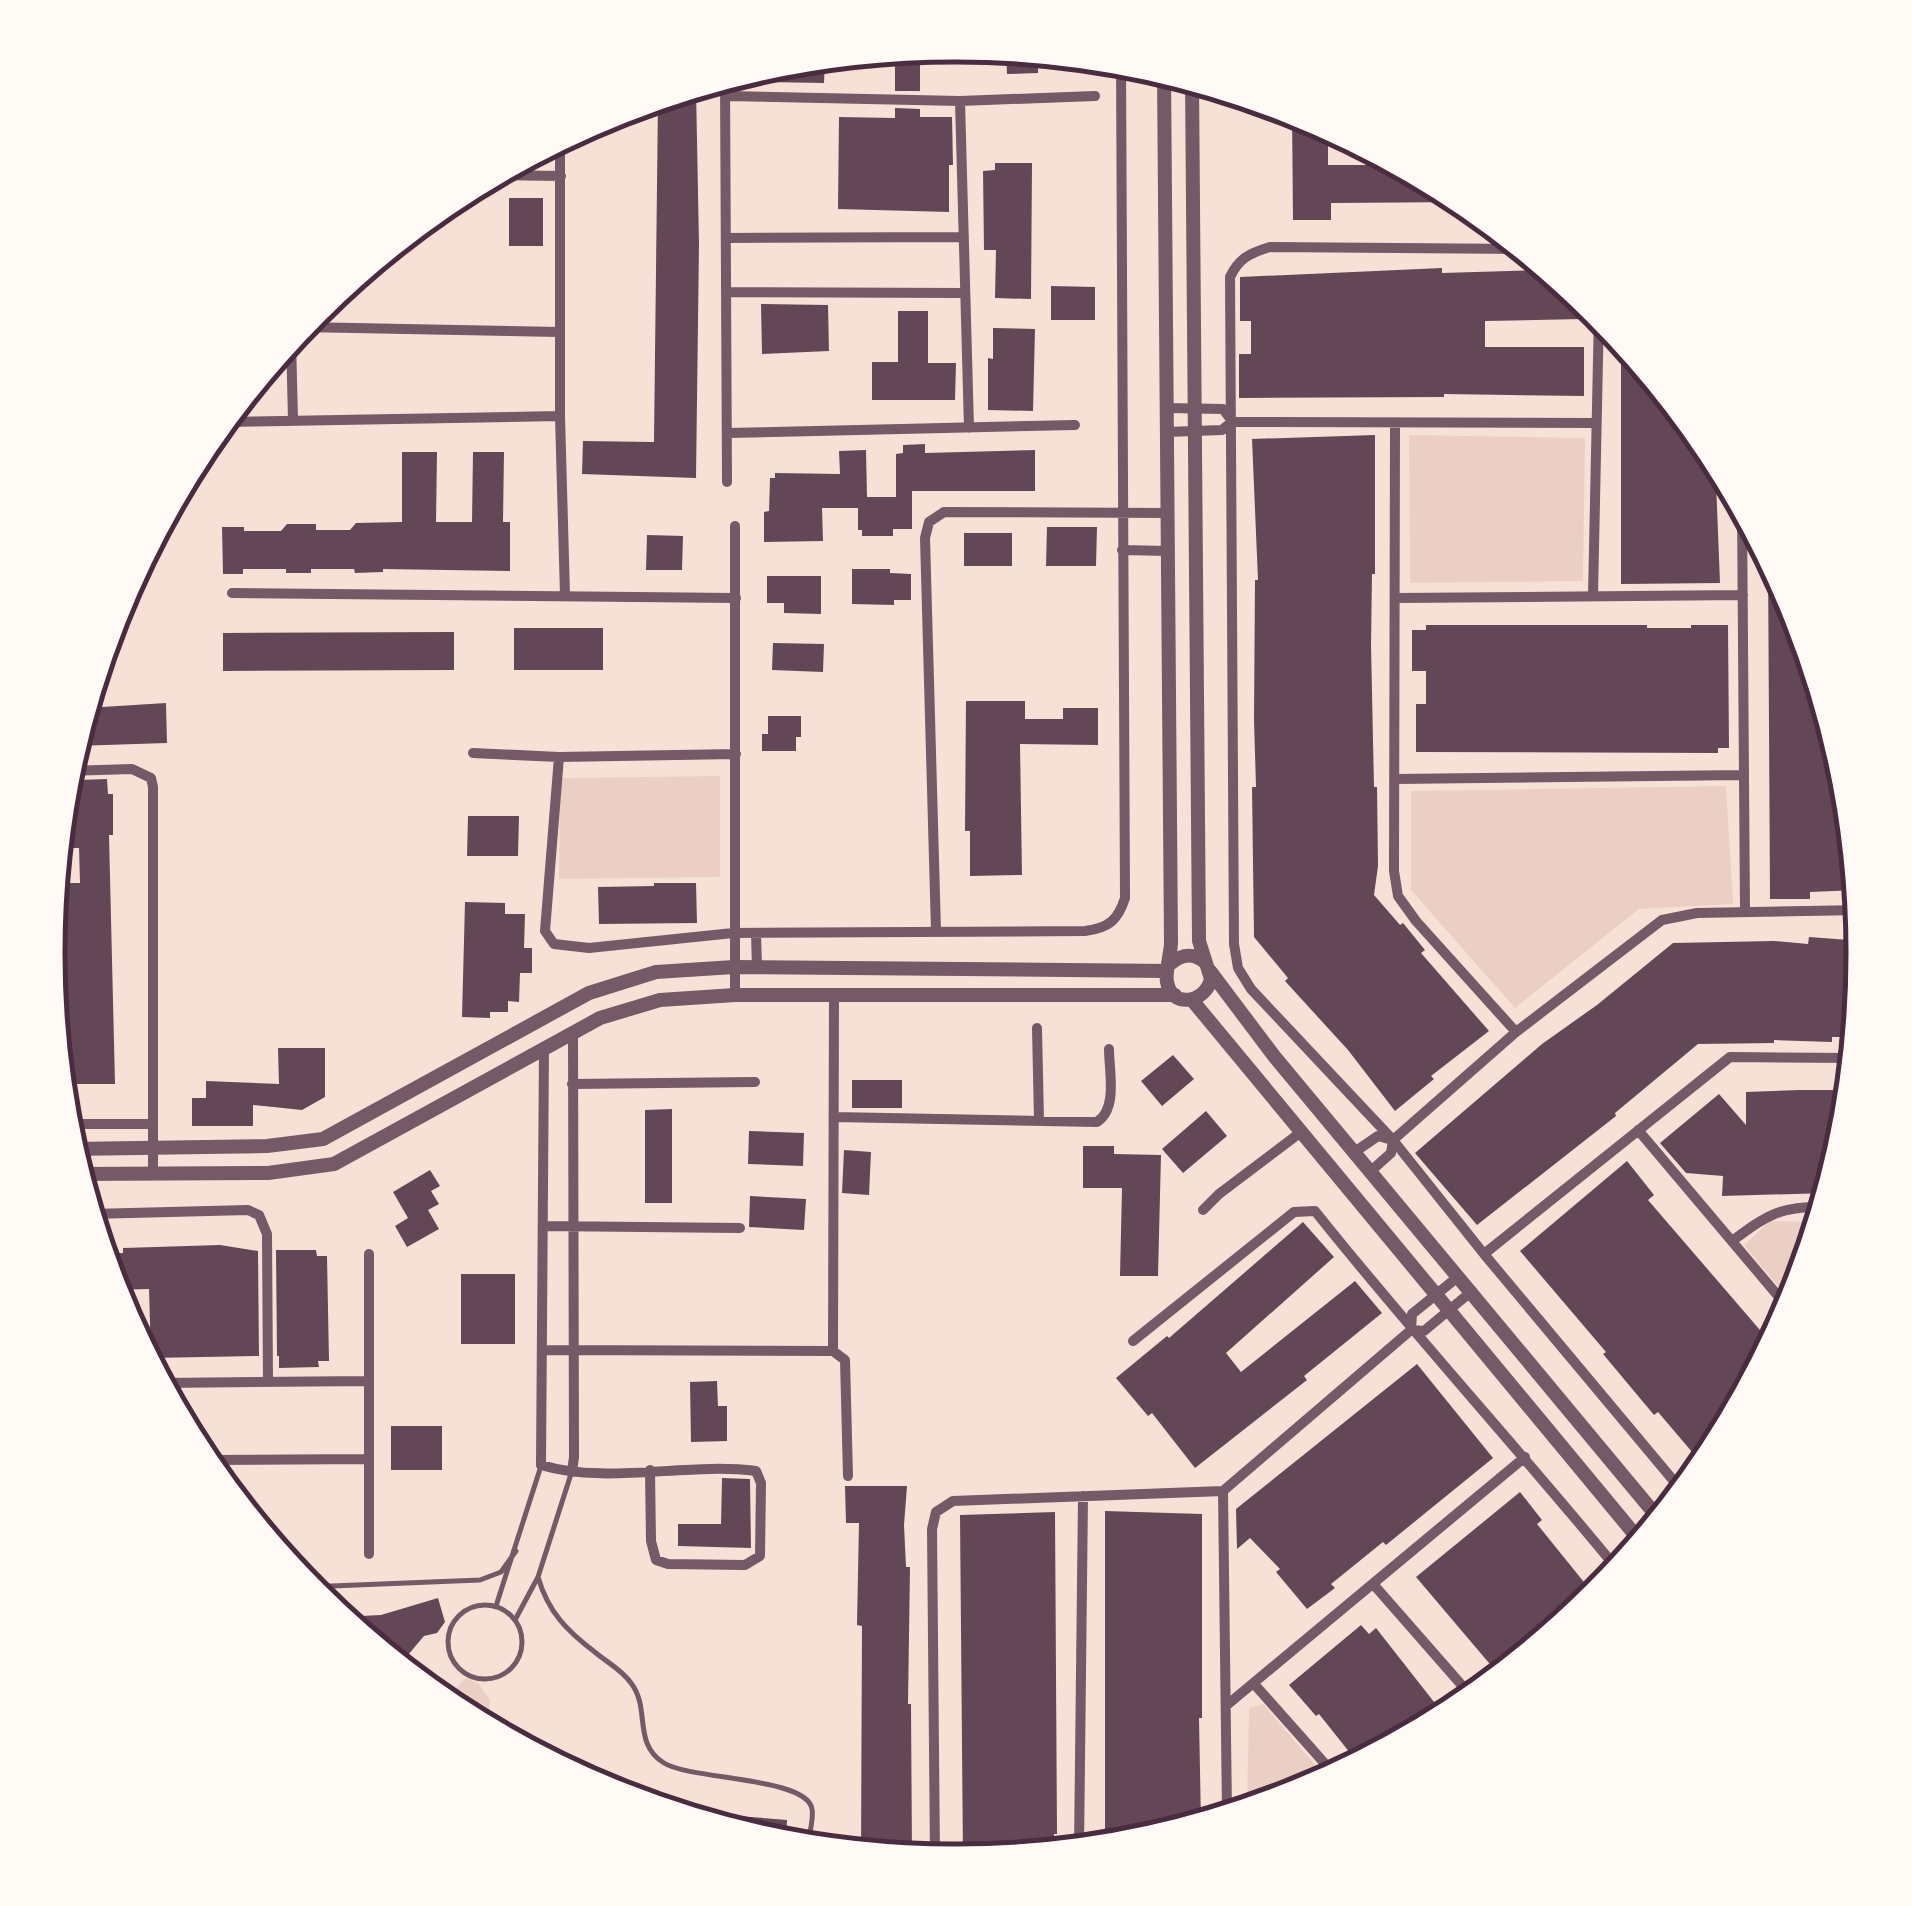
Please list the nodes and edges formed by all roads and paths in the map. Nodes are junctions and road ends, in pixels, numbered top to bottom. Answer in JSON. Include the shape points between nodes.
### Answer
{"nodes":[{"id":1,"x":1121,"y":78,"type":"edge"},
{"id":2,"x":1164,"y":88,"type":"edge"},
{"id":3,"x":726,"y":96,"type":"joint"},
{"id":4,"x":1095,"y":96,"type":"dead end"},
{"id":5,"x":1197,"y":96,"type":"edge"},
{"id":6,"x":960,"y":100,"type":"junction"},
{"id":7,"x":560,"y":155,"type":"edge"},
{"id":8,"x":522,"y":176,"type":"edge"},
{"id":9,"x":561,"y":176,"type":"junction"},
{"id":10,"x":964,"y":237,"type":"junction"},
{"id":11,"x":726,"y":238,"type":"junction"},
{"id":12,"x":1500,"y":249,"type":"edge"},
{"id":13,"x":726,"y":292,"type":"junction"},
{"id":14,"x":965,"y":293,"type":"junction"},
{"id":15,"x":321,"y":328,"type":"edge"},
{"id":16,"x":559,"y":332,"type":"junction"},
{"id":17,"x":1598,"y":336,"type":"edge"},
{"id":18,"x":292,"y":360,"type":"edge"},
{"id":19,"x":1168,"y":408,"type":"junction"},
{"id":20,"x":1195,"y":408,"type":"junction"},
{"id":21,"x":560,"y":416,"type":"junction"},
{"id":22,"x":293,"y":420,"type":"junction"},
{"id":23,"x":242,"y":421,"type":"edge"},
{"id":24,"x":1232,"y":422,"type":"junction"},
{"id":25,"x":1596,"y":423,"type":"junction"},
{"id":26,"x":1395,"y":424,"type":"junction"},
{"id":27,"x":1075,"y":426,"type":"dead end"},
{"id":28,"x":969,"y":428,"type":"junction"},
{"id":29,"x":1195,"y":430,"type":"junction"},
{"id":30,"x":1168,"y":432,"type":"junction"},
{"id":31,"x":727,"y":433,"type":"junction"},
{"id":32,"x":728,"y":482,"type":"dead end"},
{"id":33,"x":1168,"y":513,"type":"junction"},
{"id":34,"x":1121,"y":514,"type":"junction"},
{"id":35,"x":735,"y":526,"type":"dead end"},
{"id":36,"x":1742,"y":536,"type":"edge"},
{"id":37,"x":1122,"y":550,"type":"junction"},
{"id":38,"x":1168,"y":551,"type":"junction"},
{"id":39,"x":232,"y":594,"type":"dead end"},
{"id":40,"x":565,"y":595,"type":"junction"},
{"id":41,"x":1743,"y":595,"type":"junction"},
{"id":42,"x":1593,"y":596,"type":"junction"},
{"id":43,"x":736,"y":598,"type":"junction"},
{"id":44,"x":1396,"y":598,"type":"junction"},
{"id":45,"x":474,"y":753,"type":"dead end"},
{"id":46,"x":736,"y":754,"type":"junction"},
{"id":47,"x":558,"y":756,"type":"junction"},
{"id":48,"x":85,"y":771,"type":"edge"},
{"id":49,"x":1744,"y":775,"type":"junction"},
{"id":50,"x":1396,"y":779,"type":"junction"},
{"id":51,"x":1845,"y":910,"type":"edge"},
{"id":52,"x":1745,"y":911,"type":"junction"},
{"id":53,"x":936,"y":930,"type":"junction"},
{"id":54,"x":733,"y":934,"type":"junction"},
{"id":55,"x":756,"y":934,"type":"junction"},
{"id":56,"x":734,"y":966,"type":"junction"},
{"id":57,"x":757,"y":966,"type":"junction"},
{"id":58,"x":1208,"y":967,"type":"junction"},
{"id":59,"x":1169,"y":968,"type":"junction"},
{"id":60,"x":735,"y":995,"type":"junction"},
{"id":61,"x":834,"y":995,"type":"junction"},
{"id":62,"x":1175,"y":995,"type":"junction"},
{"id":63,"x":1192,"y":1000,"type":"junction"},
{"id":64,"x":1037,"y":1028,"type":"dead end"},
{"id":65,"x":573,"y":1032,"type":"junction"},
{"id":66,"x":1516,"y":1032,"type":"junction"},
{"id":67,"x":544,"y":1047,"type":"junction"},
{"id":68,"x":1109,"y":1049,"type":"dead end"},
{"id":69,"x":1840,"y":1058,"type":"edge"},
{"id":70,"x":755,"y":1082,"type":"dead end"},
{"id":71,"x":572,"y":1084,"type":"junction"},
{"id":72,"x":834,"y":1117,"type":"junction"},
{"id":73,"x":1039,"y":1121,"type":"junction"},
{"id":74,"x":82,"y":1124,"type":"edge"},
{"id":75,"x":151,"y":1124,"type":"junction"},
{"id":76,"x":1638,"y":1130,"type":"junction"},
{"id":77,"x":1301,"y":1132,"type":"junction"},
{"id":78,"x":1393,"y":1140,"type":"junction"},
{"id":79,"x":88,"y":1148,"type":"edge"},
{"id":80,"x":152,"y":1148,"type":"junction"},
{"id":81,"x":1356,"y":1151,"type":"junction"},
{"id":82,"x":1372,"y":1170,"type":"junction"},
{"id":83,"x":153,"y":1173,"type":"junction"},
{"id":84,"x":94,"y":1174,"type":"edge"},
{"id":85,"x":1809,"y":1206,"type":"edge"},
{"id":86,"x":1203,"y":1210,"type":"dead end"},
{"id":87,"x":105,"y":1214,"type":"edge"},
{"id":88,"x":544,"y":1226,"type":"junction"},
{"id":89,"x":574,"y":1227,"type":"junction"},
{"id":90,"x":740,"y":1228,"type":"dead end"},
{"id":91,"x":1732,"y":1242,"type":"junction"},
{"id":92,"x":369,"y":1254,"type":"dead end"},
{"id":93,"x":1484,"y":1254,"type":"junction"},
{"id":94,"x":1459,"y":1276,"type":"junction"},
{"id":95,"x":1472,"y":1291,"type":"junction"},
{"id":96,"x":1436,"y":1294,"type":"junction"},
{"id":97,"x":1778,"y":1296,"type":"edge"},
{"id":98,"x":1449,"y":1310,"type":"junction"},
{"id":99,"x":1411,"y":1330,"type":"junction"},
{"id":100,"x":1134,"y":1341,"type":"dead end"},
{"id":101,"x":544,"y":1350,"type":"junction"},
{"id":102,"x":574,"y":1350,"type":"junction"},
{"id":103,"x":833,"y":1350,"type":"junction"},
{"id":104,"x":268,"y":1382,"type":"junction"},
{"id":105,"x":369,"y":1382,"type":"junction"},
{"id":106,"x":177,"y":1383,"type":"edge"},
{"id":107,"x":1525,"y":1457,"type":"junction"},
{"id":108,"x":370,"y":1459,"type":"junction"},
{"id":109,"x":225,"y":1460,"type":"edge"},
{"id":110,"x":541,"y":1464,"type":"junction"},
{"id":111,"x":650,"y":1470,"type":"junction"},
{"id":112,"x":572,"y":1472,"type":"junction"},
{"id":113,"x":848,"y":1476,"type":"dead end"},
{"id":114,"x":1673,"y":1480,"type":"edge"},
{"id":115,"x":1223,"y":1491,"type":"junction"},
{"id":116,"x":1083,"y":1496,"type":"junction"},
{"id":117,"x":1651,"y":1509,"type":"edge"},
{"id":118,"x":1633,"y":1531,"type":"edge"},
{"id":119,"x":516,"y":1551,"type":"junction"},
{"id":120,"x":370,"y":1554,"type":"dead end"},
{"id":121,"x":1609,"y":1559,"type":"edge"},
{"id":122,"x":538,"y":1577,"type":"junction"},
{"id":123,"x":1374,"y":1585,"type":"junction"},
{"id":124,"x":329,"y":1586,"type":"edge"},
{"id":125,"x":496,"y":1606,"type":"junction"},
{"id":126,"x":515,"y":1620,"type":"junction"},
{"id":127,"x":1256,"y":1685,"type":"junction"},
{"id":128,"x":1462,"y":1685,"type":"edge"},
{"id":129,"x":1228,"y":1705,"type":"junction"},
{"id":130,"x":1325,"y":1763,"type":"edge"},
{"id":131,"x":1227,"y":1801,"type":"edge"},
{"id":132,"x":809,"y":1831,"type":"edge"},
{"id":133,"x":1080,"y":1835,"type":"edge"},
{"id":134,"x":934,"y":1843,"type":"edge"}],
"edges":[{"from":1,"to":34,"type":"street"},
{"from":2,"to":19,"type":"street"},
{"from":3,"to":6,"type":"street"},
{"from":3,"to":11,"type":"street"},
{"from":4,"to":6,"type":"street"},
{"from":5,"to":20,"type":"street"},
{"from":6,"to":10,"type":"street"},
{"from":7,"to":9,"type":"street"},
{"from":8,"to":9,"type":"street"},
{"from":9,"to":16,"type":"street"},
{"from":10,"to":11,"type":"street"},
{"from":10,"to":14,"type":"street"},
{"from":11,"to":13,"type":"street"},
{"from":12,"to":24,"type":"street","via":[[1270,247],[1249,253],[1230,278]]},
{"from":13,"to":14,"type":"street"},
{"from":13,"to":31,"type":"street"},
{"from":14,"to":28,"type":"street"},
{"from":15,"to":16,"type":"street"},
{"from":16,"to":21,"type":"street"},
{"from":17,"to":25,"type":"street"},
{"from":18,"to":22,"type":"street"},
{"from":19,"to":20,"type":"street"},
{"from":19,"to":30,"type":"street"},
{"from":20,"to":24,"type":"street","via":[[1222,409]]},
{"from":20,"to":29,"type":"street"},
{"from":21,"to":22,"type":"street"},
{"from":21,"to":40,"type":"street"},
{"from":22,"to":23,"type":"street"},
{"from":24,"to":26,"type":"street"},
{"from":24,"to":29,"type":"street","via":[[1222,430]]},
{"from":24,"to":78,"type":"street","via":[[1238,968]]},
{"from":25,"to":26,"type":"street"},
{"from":25,"to":42,"type":"street"},
{"from":26,"to":44,"type":"street"},
{"from":27,"to":28,"type":"street"},
{"from":28,"to":31,"type":"street"},
{"from":29,"to":30,"type":"street"},
{"from":29,"to":58,"type":"street","via":[[1199,941]]},
{"from":30,"to":33,"type":"street"},
{"from":31,"to":32,"type":"street"},
{"from":33,"to":34,"type":"street"},
{"from":33,"to":38,"type":"street"},
{"from":34,"to":37,"type":"street"},
{"from":34,"to":53,"type":"street","via":[[944,512],[929,522]]},
{"from":35,"to":43,"type":"street"},
{"from":36,"to":41,"type":"street"},
{"from":37,"to":38,"type":"street"},
{"from":37,"to":53,"type":"street","via":[[1119,916],[1103,929],[1086,931]]},
{"from":38,"to":59,"type":"street"},
{"from":39,"to":40,"type":"street"},
{"from":40,"to":43,"type":"street"},
{"from":41,"to":42,"type":"street"},
{"from":41,"to":49,"type":"street"},
{"from":42,"to":44,"type":"street"},
{"from":43,"to":46,"type":"street"},
{"from":44,"to":50,"type":"street"},
{"from":45,"to":47,"type":"street"},
{"from":46,"to":47,"type":"street"},
{"from":46,"to":54,"type":"street"},
{"from":47,"to":54,"type":"street","via":[[546,931],[554,944],[589,948]]},
{"from":48,"to":75,"type":"street","via":[[132,770],[151,778]]},
{"from":49,"to":50,"type":"street"},
{"from":49,"to":52,"type":"street"},
{"from":50,"to":66,"type":"street","via":[[1398,896]]},
{"from":51,"to":52,"type":"street"},
{"from":52,"to":66,"type":"street","via":[[1662,920]]},
{"from":53,"to":55,"type":"street"},
{"from":54,"to":55,"type":"street"},
{"from":54,"to":56,"type":"street"},
{"from":55,"to":57,"type":"street"},
{"from":56,"to":57,"type":"street"},
{"from":56,"to":60,"type":"street"},
{"from":56,"to":80,"type":"street","via":[[656,972],[589,992],[323,1139]]},
{"from":57,"to":59,"type":"street"},
{"from":58,"to":59,"type":"street","via":[[1184,955]]},
{"from":58,"to":63,"type":"street","via":[[1209,987]]},
{"from":58,"to":81,"type":"street"},
{"from":59,"to":62,"type":"street","via":[[1168,987]]},
{"from":60,"to":61,"type":"street"},
{"from":60,"to":65,"type":"street","via":[[640,1004]]},
{"from":61,"to":62,"type":"street"},
{"from":61,"to":72,"type":"street"},
{"from":62,"to":63,"type":"street"},
{"from":63,"to":77,"type":"street"},
{"from":64,"to":73,"type":"street"},
{"from":65,"to":67,"type":"street"},
{"from":65,"to":71,"type":"street"},
{"from":66,"to":78,"type":"street"},
{"from":67,"to":83,"type":"street","via":[[334,1164],[268,1173]]},
{"from":67,"to":88,"type":"street"},
{"from":68,"to":73,"type":"street","via":[[1105,1117]]},
{"from":69,"to":76,"type":"street","via":[[1730,1057]]},
{"from":70,"to":71,"type":"street"},
{"from":71,"to":89,"type":"street"},
{"from":72,"to":73,"type":"street"},
{"from":72,"to":103,"type":"street"},
{"from":74,"to":75,"type":"street"},
{"from":75,"to":80,"type":"street"},
{"from":76,"to":91,"type":"street"},
{"from":76,"to":93,"type":"street"},
{"from":77,"to":86,"type":"street"},
{"from":77,"to":96,"type":"street"},
{"from":78,"to":81,"type":"street","via":[[1378,1136]]},
{"from":78,"to":82,"type":"street","via":[[1391,1153]]},
{"from":78,"to":93,"type":"street"},
{"from":79,"to":80,"type":"street"},
{"from":80,"to":83,"type":"street"},
{"from":81,"to":82,"type":"street"},
{"from":82,"to":94,"type":"street"},
{"from":83,"to":84,"type":"street"},
{"from":85,"to":91,"type":"street","via":[[1766,1216]]},
{"from":87,"to":104,"type":"street","via":[[259,1215],[267,1234]]},
{"from":88,"to":89,"type":"street"},
{"from":88,"to":101,"type":"street"},
{"from":89,"to":90,"type":"street"},
{"from":89,"to":102,"type":"street"},
{"from":91,"to":97,"type":"street"},
{"from":92,"to":105,"type":"street"},
{"from":93,"to":114,"type":"street"},
{"from":94,"to":95,"type":"street"},
{"from":94,"to":96,"type":"street"},
{"from":95,"to":98,"type":"street"},
{"from":95,"to":117,"type":"street"},
{"from":96,"to":98,"type":"street"},
{"from":96,"to":99,"type":"street","via":[[1412,1314]]},
{"from":98,"to":99,"type":"street","via":[[1424,1331]]},
{"from":98,"to":118,"type":"street"},
{"from":99,"to":100,"type":"street","via":[[1315,1211],[1304,1209]]},
{"from":99,"to":107,"type":"street"},
{"from":99,"to":115,"type":"street"},
{"from":101,"to":102,"type":"street"},
{"from":101,"to":110,"type":"street"},
{"from":102,"to":103,"type":"street"},
{"from":102,"to":112,"type":"street"},
{"from":103,"to":113,"type":"street","via":[[845,1360]]},
{"from":104,"to":105,"type":"street"},
{"from":104,"to":106,"type":"street"},
{"from":105,"to":108,"type":"street"},
{"from":107,"to":121,"type":"street"},
{"from":107,"to":123,"type":"street"},
{"from":108,"to":109,"type":"street"},
{"from":108,"to":120,"type":"street"},
{"from":110,"to":112,"type":"street"},
{"from":110,"to":119,"type":"lane"},
{"from":111,"to":111,"type":"street","via":[[656,1560],[745,1565],[760,1556],[756,1471]]},
{"from":111,"to":112,"type":"street"},
{"from":112,"to":122,"type":"lane"},
{"from":115,"to":116,"type":"street"},
{"from":115,"to":129,"type":"street"},
{"from":116,"to":133,"type":"street"},
{"from":116,"to":134,"type":"street","via":[[952,1501],[936,1512]]},
{"from":119,"to":124,"type":"lane","via":[[501,1572],[480,1580]]},
{"from":119,"to":125,"type":"lane"},
{"from":122,"to":126,"type":"lane"},
{"from":122,"to":132,"type":"lane","via":[[554,1616],[633,1684],[648,1750],[676,1769],[796,1792],[813,1809]]},
{"from":123,"to":127,"type":"street"},
{"from":123,"to":128,"type":"street"},
{"from":125,"to":126,"type":"lane"},
{"from":125,"to":126,"type":"lane","via":[[474,1606],[452,1623],[448,1652],[466,1675],[480,1680],[508,1672],[522,1646]]},
{"from":127,"to":129,"type":"street"},
{"from":127,"to":130,"type":"street"},
{"from":129,"to":131,"type":"street"}]}
